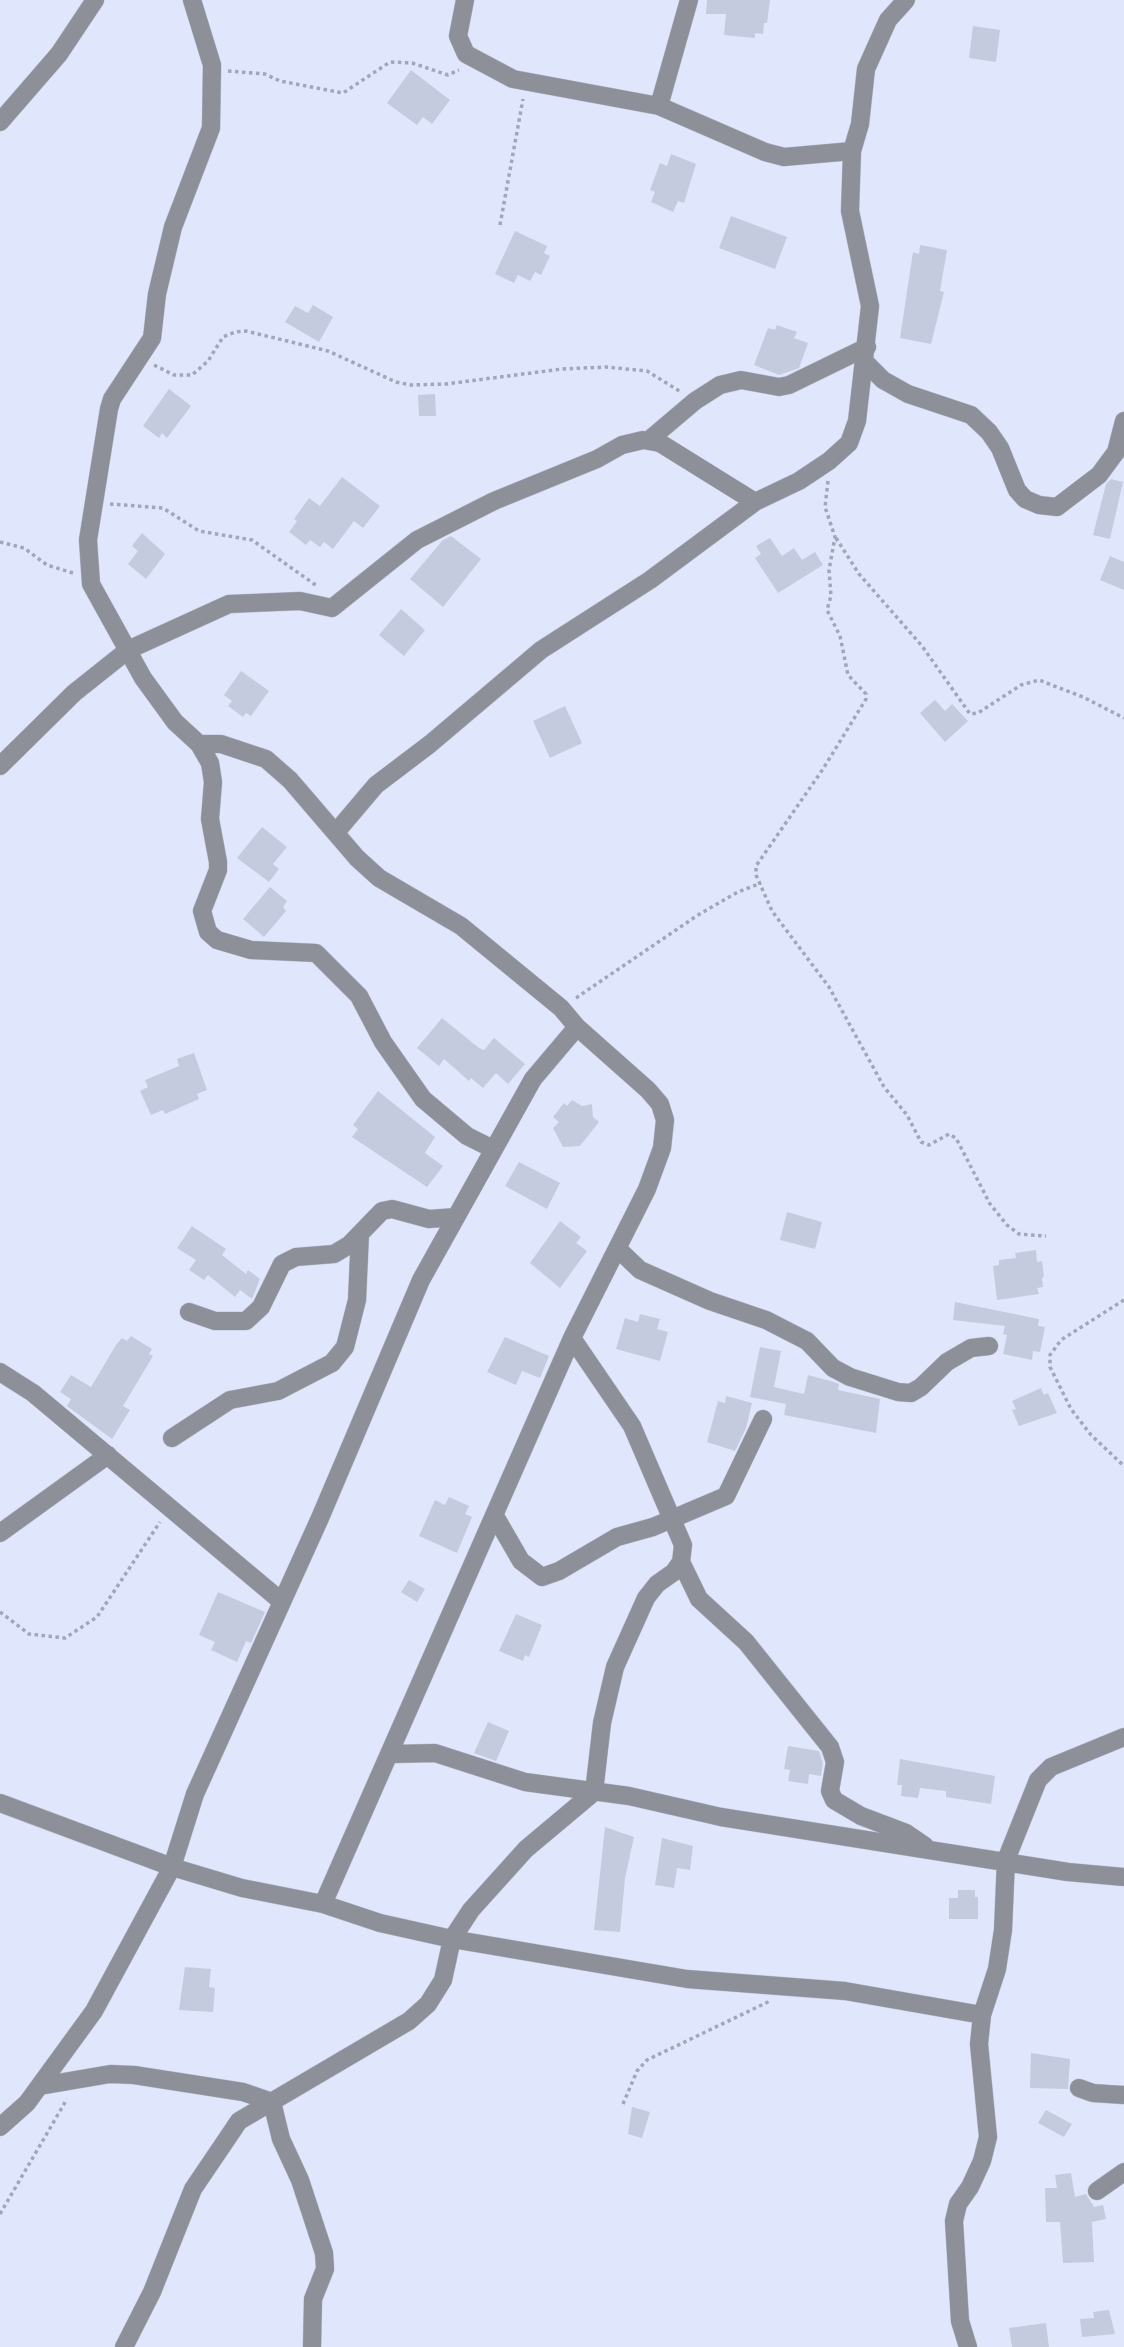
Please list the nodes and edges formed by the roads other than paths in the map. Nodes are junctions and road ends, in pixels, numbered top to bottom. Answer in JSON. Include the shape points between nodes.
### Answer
{"nodes":[{"id":1,"x":95,"y":0,"type":"edge"},
{"id":2,"x":192,"y":0,"type":"edge"},
{"id":3,"x":465,"y":0,"type":"edge"},
{"id":4,"x":689,"y":0,"type":"edge"},
{"id":5,"x":906,"y":0,"type":"edge"},
{"id":6,"x":659,"y":106,"type":"junction"},
{"id":7,"x":0,"y":122,"type":"edge"},
{"id":8,"x":852,"y":151,"type":"junction"},
{"id":9,"x":866,"y":355,"type":"junction"},
{"id":10,"x":1124,"y":421,"type":"edge"},
{"id":11,"x":649,"y":440,"type":"junction"},
{"id":12,"x":755,"y":502,"type":"junction"},
{"id":13,"x":128,"y":650,"type":"junction"},
{"id":14,"x":199,"y":744,"type":"junction"},
{"id":15,"x":0,"y":766,"type":"edge"},
{"id":16,"x":337,"y":831,"type":"junction"},
{"id":17,"x":577,"y":1027,"type":"junction"},
{"id":18,"x":493,"y":1149,"type":"junction"},
{"id":19,"x":456,"y":1217,"type":"junction"},
{"id":20,"x":360,"y":1234,"type":"junction"},
{"id":21,"x":618,"y":1249,"type":"junction"},
{"id":22,"x":189,"y":1312,"type":"dead end"},
{"id":23,"x":572,"y":1338,"type":"junction"},
{"id":24,"x":989,"y":1346,"type":"dead end"},
{"id":25,"x":0,"y":1372,"type":"edge"},
{"id":26,"x":763,"y":1419,"type":"dead end"},
{"id":27,"x":172,"y":1438,"type":"dead end"},
{"id":28,"x":108,"y":1455,"type":"junction"},
{"id":29,"x":495,"y":1516,"type":"junction"},
{"id":30,"x":673,"y":1519,"type":"junction"},
{"id":31,"x":0,"y":1533,"type":"edge"},
{"id":32,"x":681,"y":1562,"type":"junction"},
{"id":33,"x":281,"y":1601,"type":"junction"},
{"id":34,"x":1124,"y":1737,"type":"edge"},
{"id":35,"x":392,"y":1754,"type":"junction"},
{"id":36,"x":594,"y":1792,"type":"junction"},
{"id":37,"x":0,"y":1802,"type":"edge"},
{"id":38,"x":931,"y":1850,"type":"junction"},
{"id":39,"x":1006,"y":1860,"type":"junction"},
{"id":40,"x":172,"y":1867,"type":"junction"},
{"id":41,"x":1124,"y":1877,"type":"edge"},
{"id":42,"x":323,"y":1904,"type":"junction"},
{"id":43,"x":452,"y":1939,"type":"junction"},
{"id":44,"x":982,"y":2015,"type":"junction"},
{"id":45,"x":40,"y":2086,"type":"junction"},
{"id":46,"x":1079,"y":2088,"type":"dead end"},
{"id":47,"x":1124,"y":2095,"type":"edge"},
{"id":48,"x":272,"y":2102,"type":"junction"},
{"id":49,"x":0,"y":2127,"type":"edge"},
{"id":50,"x":1124,"y":2172,"type":"edge"},
{"id":51,"x":1097,"y":2191,"type":"dead end"},
{"id":52,"x":124,"y":2347,"type":"edge"},
{"id":53,"x":312,"y":2347,"type":"edge"},
{"id":54,"x":968,"y":2347,"type":"edge"}],
"edges":[{"from":1,"to":7,"type":"street","via":[[59,54]]},
{"from":2,"to":13,"type":"street","via":[[207,40],[213,75],[211,128],[173,227],[159,282],[152,338],[112,399],[88,540],[90,582]]},
{"from":3,"to":6,"type":"street","via":[[458,36],[471,58],[526,83]]},
{"from":4,"to":6,"type":"street"},
{"from":5,"to":8,"type":"street","via":[[888,20],[866,69]]},
{"from":6,"to":8,"type":"street","via":[[784,158]]},
{"from":8,"to":9,"type":"street","via":[[850,211],[867,284]]},
{"from":9,"to":10,"type":"street","via":[[883,380],[908,394],[971,415],[1000,448],[1017,490],[1039,505],[1056,507],[1099,475],[1116,452]]},
{"from":9,"to":11,"type":"street","via":[[789,385],[741,380],[720,385]]},
{"from":9,"to":12,"type":"street","via":[[857,421],[849,443],[799,481]]},
{"from":11,"to":12,"type":"street"},
{"from":11,"to":13,"type":"street","via":[[622,445],[444,525],[417,540],[332,608],[300,601],[229,604]]},
{"from":12,"to":16,"type":"street","via":[[650,580],[541,650],[376,785]]},
{"from":13,"to":14,"type":"street","via":[[175,722]]},
{"from":13,"to":15,"type":"street","via":[[74,693]]},
{"from":14,"to":16,"type":"street","via":[[221,744],[266,759]]},
{"from":14,"to":18,"type":"street","via":[[210,763],[210,819],[218,862],[202,911],[208,932],[243,949],[316,953],[359,996],[383,1042],[423,1099],[467,1136]]},
{"from":16,"to":17,"type":"street","via":[[379,878],[461,926],[561,1008]]},
{"from":17,"to":18,"type":"street","via":[[533,1079]]},
{"from":17,"to":21,"type":"street","via":[[648,1090],[660,1104],[665,1120],[662,1147],[647,1189]]},
{"from":18,"to":19,"type":"street"},
{"from":19,"to":20,"type":"street","via":[[429,1219],[392,1209],[376,1216]]},
{"from":19,"to":33,"type":"street","via":[[421,1280]]},
{"from":20,"to":22,"type":"street","via":[[334,1254],[296,1257],[282,1264],[261,1307],[246,1321],[215,1321]]},
{"from":20,"to":27,"type":"street","via":[[357,1300],[345,1347],[332,1363],[278,1391],[230,1400]]},
{"from":21,"to":23,"type":"street"},
{"from":21,"to":24,"type":"street","via":[[640,1270],[766,1320],[807,1341],[850,1377],[898,1392],[911,1393],[962,1353]]},
{"from":23,"to":29,"type":"street"},
{"from":23,"to":30,"type":"street","via":[[632,1426]]},
{"from":25,"to":28,"type":"street"},
{"from":26,"to":30,"type":"street","via":[[726,1496]]},
{"from":28,"to":31,"type":"street"},
{"from":28,"to":33,"type":"street"},
{"from":29,"to":30,"type":"street","via":[[521,1561],[542,1577],[617,1537]]},
{"from":29,"to":35,"type":"street","via":[[409,1704]]},
{"from":30,"to":32,"type":"street","via":[[683,1545]]},
{"from":32,"to":36,"type":"street","via":[[646,1598],[615,1667],[602,1723]]},
{"from":32,"to":38,"type":"street","via":[[699,1599],[746,1642],[830,1746],[835,1762],[830,1791],[834,1800],[906,1833]]},
{"from":33,"to":40,"type":"street","via":[[195,1794]]},
{"from":34,"to":39,"type":"street","via":[[1051,1767],[1038,1780]]},
{"from":35,"to":36,"type":"street","via":[[435,1753],[524,1782]]},
{"from":35,"to":42,"type":"street"},
{"from":36,"to":38,"type":"street"},
{"from":36,"to":43,"type":"street","via":[[502,1873]]},
{"from":37,"to":40,"type":"street"},
{"from":38,"to":39,"type":"street"},
{"from":39,"to":41,"type":"street"},
{"from":39,"to":44,"type":"street","via":[[997,1969]]},
{"from":40,"to":42,"type":"street","via":[[242,1888]]},
{"from":40,"to":45,"type":"street","via":[[94,2011]]},
{"from":42,"to":43,"type":"street"},
{"from":43,"to":44,"type":"street","via":[[687,1979],[845,1991]]},
{"from":43,"to":48,"type":"street","via":[[443,1980],[428,2004],[409,2021]]},
{"from":44,"to":54,"type":"street","via":[[979,2044],[988,2137],[954,2221],[960,2321]]},
{"from":45,"to":48,"type":"street","via":[[110,2074],[134,2075],[243,2092]]},
{"from":45,"to":49,"type":"street"},
{"from":46,"to":47,"type":"street"},
{"from":48,"to":52,"type":"street","via":[[239,2121],[193,2189],[152,2292]]},
{"from":48,"to":53,"type":"street","via":[[281,2139],[324,2253],[325,2269],[313,2299]]},
{"from":50,"to":51,"type":"street"}]}
